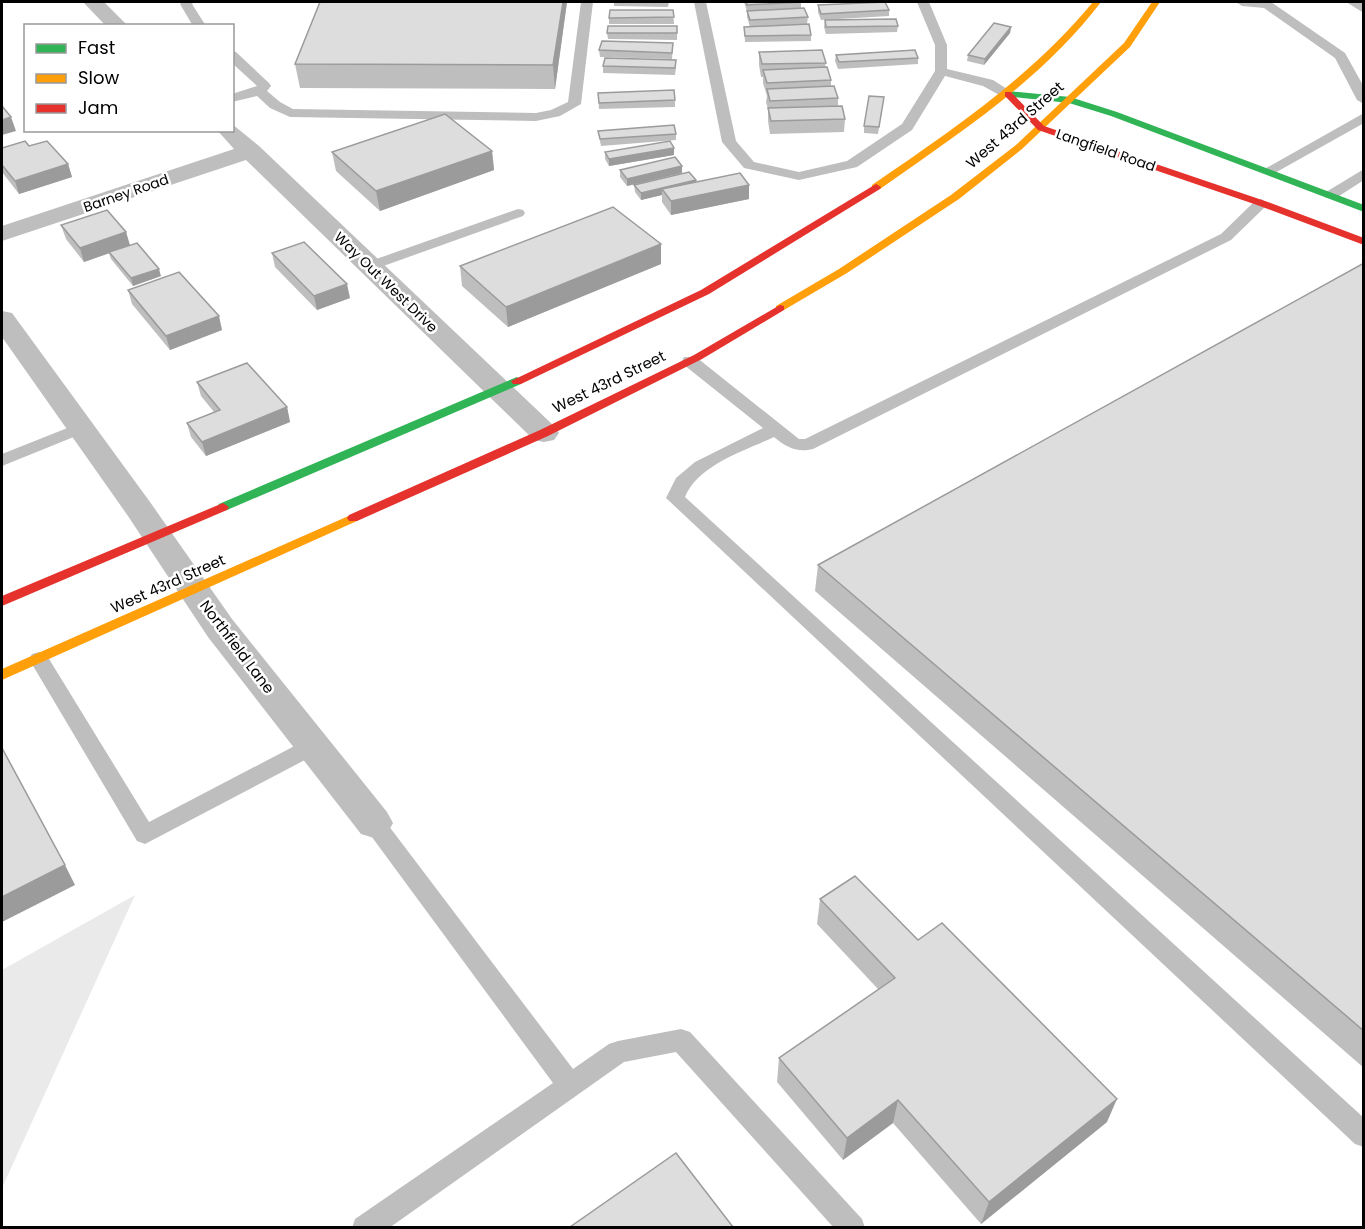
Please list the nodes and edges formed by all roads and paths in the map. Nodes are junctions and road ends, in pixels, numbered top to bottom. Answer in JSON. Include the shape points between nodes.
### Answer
{"nodes":[{"id":1,"x":93,"y":2,"type":"edge"},
{"id":2,"x":188,"y":2,"type":"edge"},
{"id":3,"x":587,"y":2,"type":"edge"},
{"id":4,"x":700,"y":2,"type":"edge"},
{"id":5,"x":922,"y":2,"type":"edge"},
{"id":6,"x":1096,"y":2,"type":"edge"},
{"id":7,"x":1156,"y":2,"type":"edge"},
{"id":8,"x":1242,"y":2,"type":"edge"},
{"id":9,"x":116,"y":24,"type":"edge"},
{"id":10,"x":199,"y":24,"type":"edge"},
{"id":11,"x":234,"y":57,"type":"edge"},
{"id":12,"x":941,"y":71,"type":"junction"},
{"id":13,"x":260,"y":91,"type":"junction"},
{"id":14,"x":1008,"y":94,"type":"junction"},
{"id":15,"x":234,"y":98,"type":"edge"},
{"id":16,"x":1070,"y":100,"type":"junction"},
{"id":17,"x":1364,"y":100,"type":"edge"},
{"id":18,"x":1364,"y":117,"type":"edge"},
{"id":19,"x":1041,"y":128,"type":"junction"},
{"id":20,"x":230,"y":132,"type":"edge"},
{"id":21,"x":251,"y":151,"type":"junction"},
{"id":22,"x":1268,"y":171,"type":"junction"},
{"id":23,"x":1364,"y":173,"type":"edge"},
{"id":24,"x":1331,"y":195,"type":"junction"},
{"id":25,"x":1261,"y":203,"type":"junction"},
{"id":26,"x":1364,"y":209,"type":"edge"},
{"id":27,"x":518,"y":213,"type":"dead end"},
{"id":28,"x":2,"y":234,"type":"edge"},
{"id":29,"x":1364,"y":242,"type":"edge"},
{"id":30,"x":370,"y":266,"type":"junction"},
{"id":31,"x":2,"y":319,"type":"edge"},
{"id":32,"x":690,"y":361,"type":"junction"},
{"id":33,"x":499,"y":390,"type":"junction"},
{"id":34,"x":80,"y":428,"type":"junction"},
{"id":35,"x":776,"y":429,"type":"junction"},
{"id":36,"x":544,"y":433,"type":"junction"},
{"id":37,"x":2,"y":460,"type":"edge"},
{"id":38,"x":157,"y":535,"type":"junction"},
{"id":39,"x":195,"y":590,"type":"junction"},
{"id":40,"x":3,"y":597,"type":"edge"},
{"id":41,"x":39,"y":659,"type":"junction"},
{"id":42,"x":2,"y":675,"type":"edge"},
{"id":43,"x":314,"y":746,"type":"junction"},
{"id":44,"x":374,"y":823,"type":"joint"},
{"id":45,"x":570,"y":1086,"type":"junction"},
{"id":46,"x":1364,"y":1135,"type":"edge"},
{"id":47,"x":365,"y":1227,"type":"edge"},
{"id":48,"x":852,"y":1227,"type":"edge"}],
"edges":[{"from":1,"to":9,"type":"street"},
{"from":2,"to":10,"type":"lane"},
{"from":3,"to":13,"type":"lane","via":[[574,104],[555,113],[536,117],[290,113]]},
{"from":4,"to":12,"type":"lane","via":[[729,142],[749,165],[799,176],[852,164],[907,127]]},
{"from":5,"to":12,"type":"lane","via":[[941,45]]},
{"from":6,"to":14,"type":"main road","name":"West 43rd Street","via":[[1082,22]]},
{"from":7,"to":16,"type":"main road","name":"West 43rd Street","via":[[1127,45]]},
{"from":8,"to":17,"type":"lane","via":[[1267,5],[1340,56]]},
{"from":11,"to":13,"type":"lane","via":[[259,78],[264,86]]},
{"from":12,"to":14,"type":"lane","via":[[988,83]]},
{"from":13,"to":15,"type":"lane"},
{"from":14,"to":16,"type":"main road"},
{"from":14,"to":19,"type":"main road","name":"Langfield Road"},
{"from":14,"to":33,"type":"main road","name":"West 43rd Street","via":[[870,191],[705,292]]},
{"from":16,"to":19,"type":"main road","name":"West 43rd Street"},
{"from":16,"to":22,"type":"main road"},
{"from":18,"to":22,"type":"lane"},
{"from":19,"to":25,"type":"main road","name":"Langfield Road"},
{"from":19,"to":32,"type":"main road","name":"West 43rd Street","via":[[946,203],[843,272]]},
{"from":20,"to":21,"type":"street","name":"Way Out West Drive"},
{"from":21,"to":28,"type":"street","name":"Barney Road"},
{"from":21,"to":30,"type":"street","name":"Way Out West Drive"},
{"from":22,"to":24,"type":"main road"},
{"from":23,"to":24,"type":"lane"},
{"from":24,"to":26,"type":"main road"},
{"from":25,"to":29,"type":"main road","name":"Langfield Road"},
{"from":25,"to":35,"type":"lane","via":[[1226,237],[807,445],[794,444]]},
{"from":27,"to":30,"type":"lane"},
{"from":30,"to":33,"type":"street","name":"Way Out West Drive"},
{"from":31,"to":34,"type":"street","name":"Northfield Lane"},
{"from":32,"to":35,"type":"lane"},
{"from":32,"to":36,"type":"main road","name":"West 43rd Street"},
{"from":33,"to":36,"type":"street","name":"Way Out West Drive"},
{"from":33,"to":38,"type":"main road","name":"West 43rd Street"},
{"from":34,"to":37,"type":"lane"},
{"from":34,"to":38,"type":"street","name":"Northfield Lane"},
{"from":35,"to":46,"type":"lane","via":[[700,466],[682,482],[675,498]]},
{"from":36,"to":39,"type":"main road","name":"West 43rd Street"},
{"from":38,"to":39,"type":"street","name":"Northfield Lane"},
{"from":38,"to":40,"type":"main road","name":"West 43rd Street"},
{"from":39,"to":41,"type":"main road","name":"West 43rd Street"},
{"from":39,"to":43,"type":"street","name":"Northfield Lane","via":[[220,628]]},
{"from":41,"to":42,"type":"main road","name":"West 43rd Street"},
{"from":41,"to":43,"type":"lane","via":[[145,835]]},
{"from":43,"to":44,"type":"street","name":"Northfield Lane"},
{"from":44,"to":45,"type":"lane"},
{"from":45,"to":47,"type":"lane"},
{"from":45,"to":48,"type":"lane","via":[[618,1052],[681,1040]]}]}
